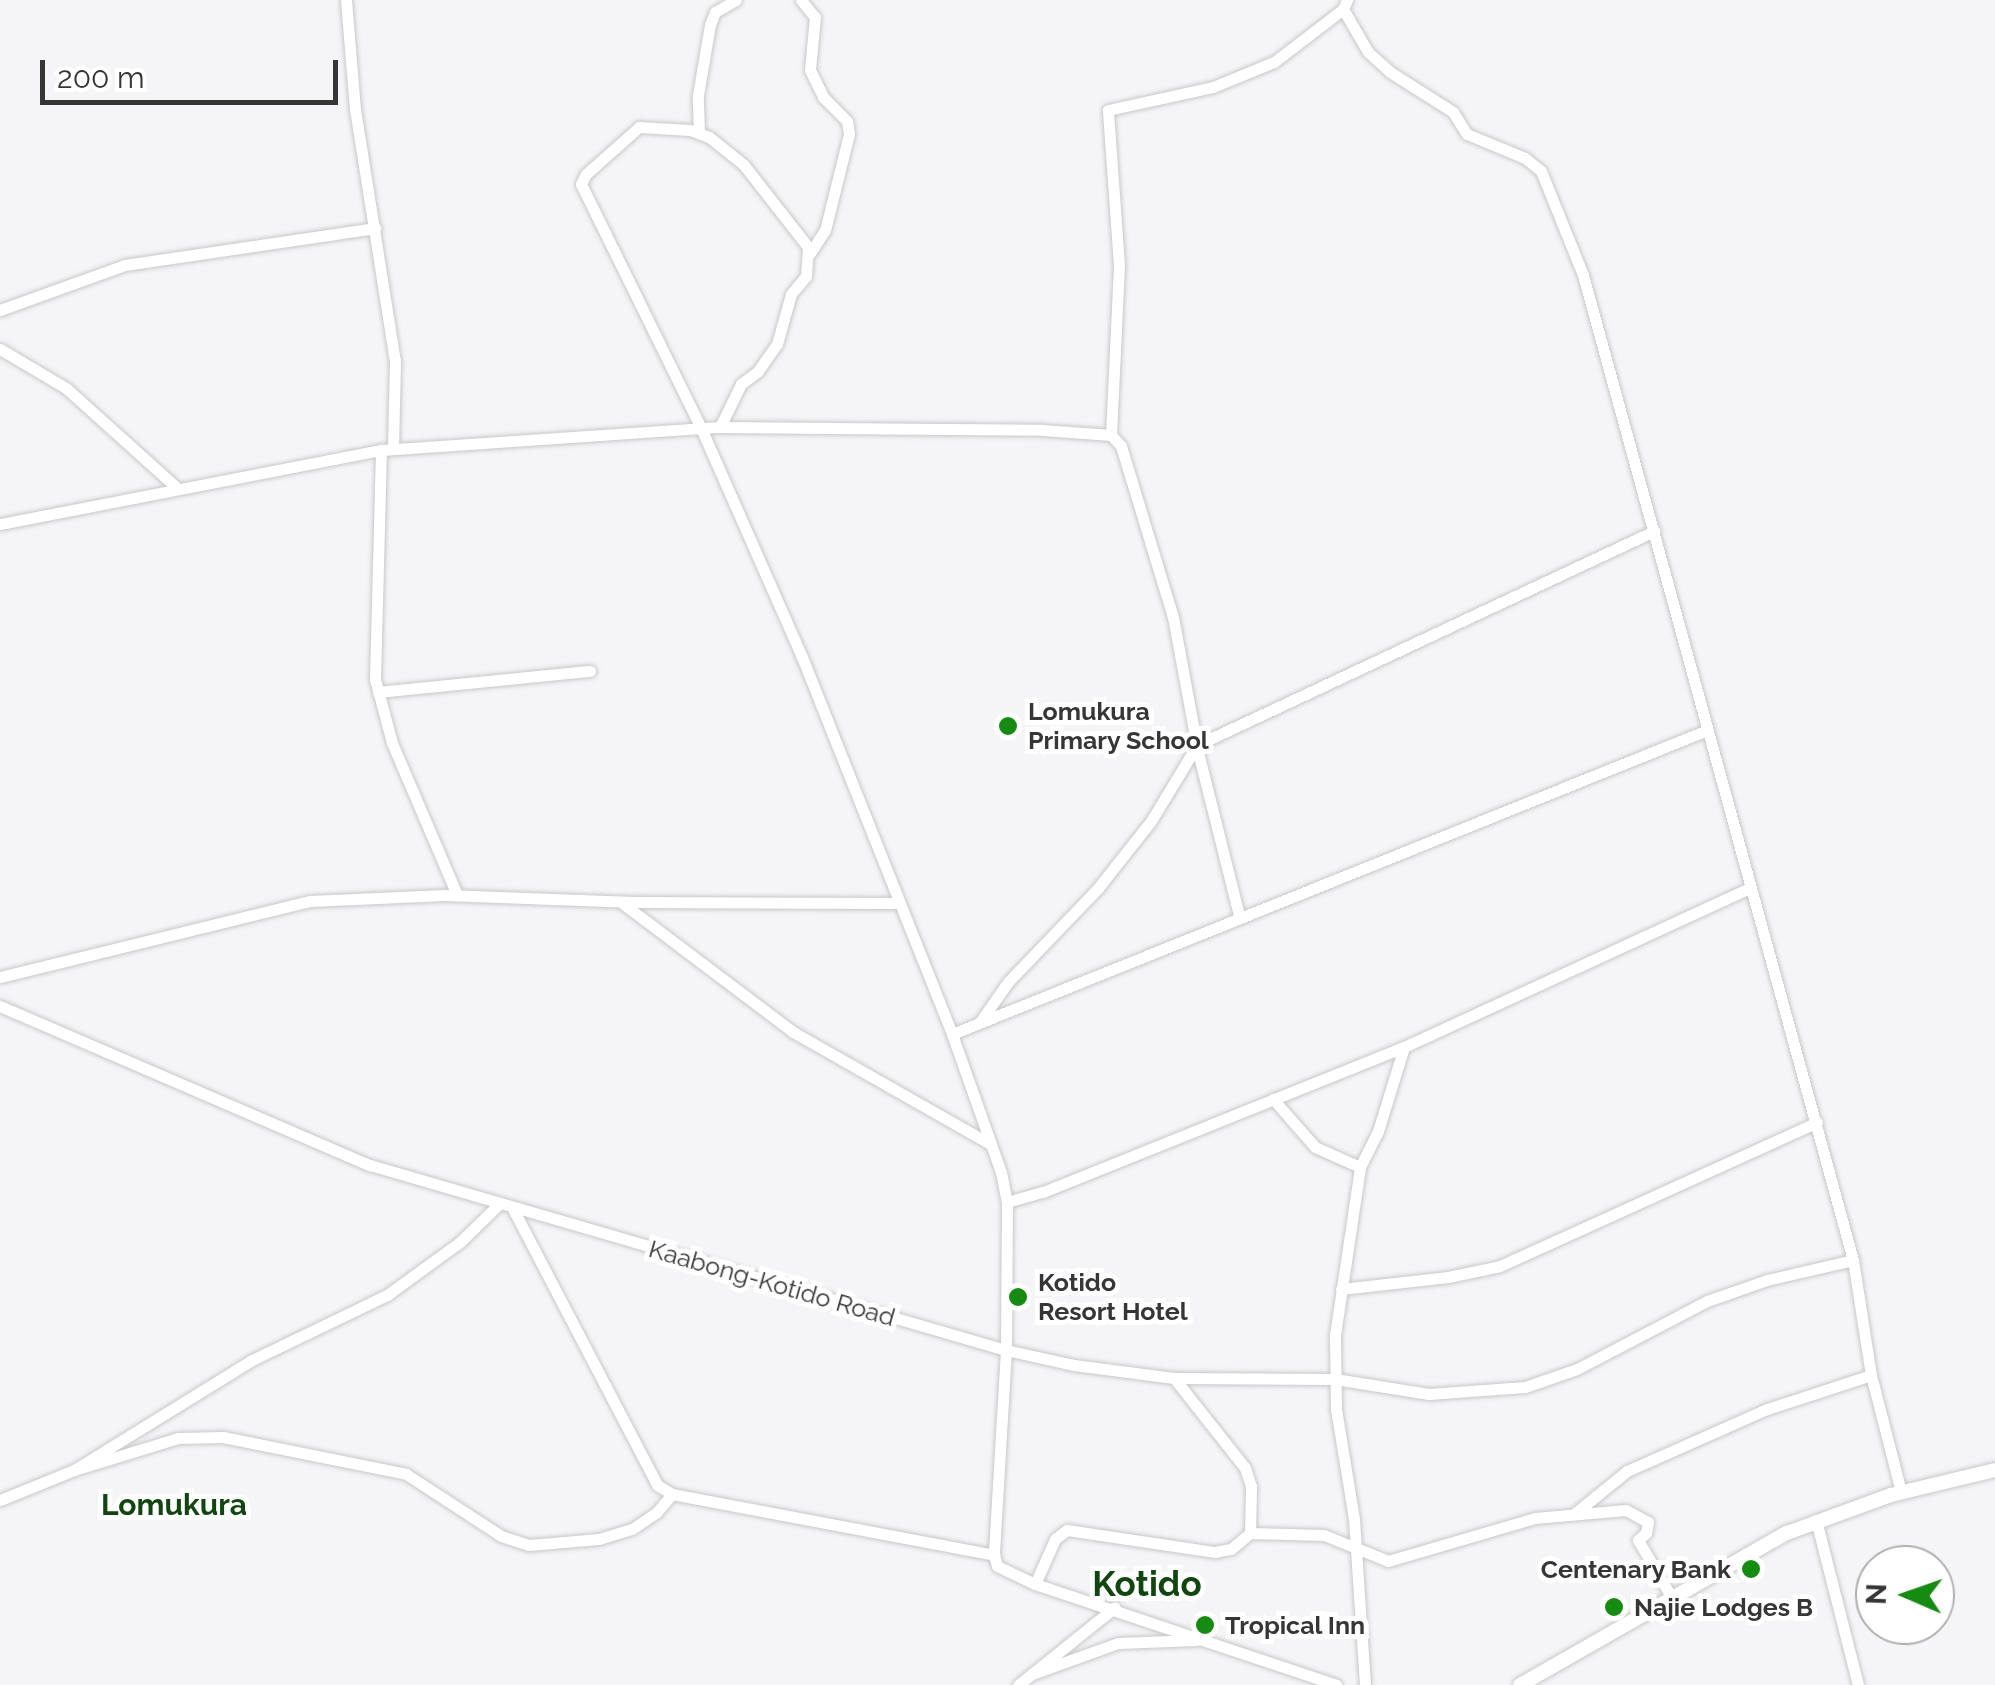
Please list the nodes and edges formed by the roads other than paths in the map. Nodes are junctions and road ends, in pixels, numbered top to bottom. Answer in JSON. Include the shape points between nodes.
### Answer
{"nodes":[{"id":1,"x":346,"y":0,"type":"edge"},
{"id":2,"x":736,"y":0,"type":"edge"},
{"id":3,"x":802,"y":0,"type":"edge"},
{"id":4,"x":1345,"y":4,"type":"edge"},
{"id":5,"x":699,"y":133,"type":"junction"},
{"id":6,"x":375,"y":228,"type":"junction"},
{"id":7,"x":809,"y":255,"type":"junction"},
{"id":8,"x":0,"y":310,"type":"edge"},
{"id":9,"x":0,"y":349,"type":"edge"},
{"id":10,"x":701,"y":428,"type":"junction"},
{"id":11,"x":720,"y":428,"type":"junction"},
{"id":12,"x":1111,"y":435,"type":"junction"},
{"id":13,"x":387,"y":450,"type":"junction"},
{"id":14,"x":176,"y":488,"type":"junction"},
{"id":15,"x":0,"y":524,"type":"edge"},
{"id":16,"x":1654,"y":531,"type":"junction"},
{"id":17,"x":590,"y":671,"type":"dead end"},
{"id":18,"x":378,"y":692,"type":"junction"},
{"id":19,"x":1705,"y":731,"type":"junction"},
{"id":20,"x":1197,"y":746,"type":"junction"},
{"id":21,"x":1748,"y":889,"type":"junction"},
{"id":22,"x":457,"y":896,"type":"junction"},
{"id":23,"x":621,"y":902,"type":"junction"},
{"id":24,"x":897,"y":903,"type":"junction"},
{"id":25,"x":1239,"y":915,"type":"junction"},
{"id":26,"x":0,"y":977,"type":"edge"},
{"id":27,"x":0,"y":1006,"type":"edge"},
{"id":28,"x":980,"y":1022,"type":"junction"},
{"id":29,"x":952,"y":1034,"type":"junction"},
{"id":30,"x":1404,"y":1046,"type":"junction"},
{"id":31,"x":1272,"y":1099,"type":"junction"},
{"id":32,"x":1817,"y":1122,"type":"junction"},
{"id":33,"x":990,"y":1144,"type":"junction"},
{"id":34,"x":1360,"y":1167,"type":"junction"},
{"id":35,"x":1007,"y":1202,"type":"junction"},
{"id":36,"x":498,"y":1205,"type":"junction"},
{"id":37,"x":513,"y":1209,"type":"junction"},
{"id":38,"x":1853,"y":1260,"type":"junction"},
{"id":39,"x":1341,"y":1289,"type":"junction"},
{"id":40,"x":1006,"y":1350,"type":"junction"},
{"id":41,"x":1871,"y":1375,"type":"junction"},
{"id":42,"x":1174,"y":1378,"type":"junction"},
{"id":43,"x":1335,"y":1379,"type":"junction"},
{"id":44,"x":74,"y":1470,"type":"junction"},
{"id":45,"x":1995,"y":1470,"type":"edge"},
{"id":46,"x":1901,"y":1492,"type":"junction"},
{"id":47,"x":672,"y":1494,"type":"junction"},
{"id":48,"x":0,"y":1500,"type":"edge"},
{"id":49,"x":1574,"y":1514,"type":"junction"},
{"id":50,"x":1816,"y":1520,"type":"junction"},
{"id":51,"x":1250,"y":1533,"type":"junction"},
{"id":52,"x":1354,"y":1548,"type":"junction"},
{"id":53,"x":994,"y":1555,"type":"junction"},
{"id":54,"x":1035,"y":1584,"type":"junction"},
{"id":55,"x":1672,"y":1598,"type":"junction"},
{"id":56,"x":1115,"y":1607,"type":"junction"},
{"id":57,"x":1208,"y":1640,"type":"junction"},
{"id":58,"x":1032,"y":1674,"type":"junction"},
{"id":59,"x":1018,"y":1685,"type":"edge"},
{"id":60,"x":1337,"y":1685,"type":"edge"},
{"id":61,"x":1365,"y":1685,"type":"edge"},
{"id":62,"x":1520,"y":1685,"type":"edge"},
{"id":63,"x":1858,"y":1685,"type":"edge"}],
"edges":[{"from":1,"to":6,"type":"street"},
{"from":2,"to":5,"type":"street","via":[[716,12],[710,25]]},
{"from":3,"to":7,"type":"street","via":[[815,17],[810,70],[849,134],[824,230]]},
{"from":4,"to":12,"type":"street","via":[[1274,62],[1213,87],[1108,110],[1119,280]]},
{"from":4,"to":16,"type":"street","via":[[1368,52],[1390,72],[1453,112],[1467,134],[1541,172],[1583,275]]},
{"from":5,"to":7,"type":"street","via":[[744,165],[801,233]]},
{"from":5,"to":10,"type":"street","via":[[640,127],[582,184]]},
{"from":6,"to":8,"type":"street","via":[[125,265]]},
{"from":6,"to":13,"type":"street","via":[[395,361]]},
{"from":7,"to":11,"type":"street","via":[[777,344],[741,384]]},
{"from":9,"to":14,"type":"street","via":[[66,388]]},
{"from":10,"to":11,"type":"street"},
{"from":10,"to":13,"type":"street"},
{"from":10,"to":24,"type":"street","via":[[840,746]]},
{"from":11,"to":12,"type":"street"},
{"from":12,"to":20,"type":"street","via":[[1121,446],[1174,617]]},
{"from":13,"to":14,"type":"street"},
{"from":13,"to":18,"type":"street"},
{"from":14,"to":15,"type":"street"},
{"from":16,"to":19,"type":"street"},
{"from":16,"to":20,"type":"street"},
{"from":17,"to":18,"type":"street"},
{"from":18,"to":22,"type":"street","via":[[392,743]]},
{"from":19,"to":21,"type":"street"},
{"from":19,"to":25,"type":"street"},
{"from":20,"to":25,"type":"street"},
{"from":20,"to":28,"type":"street","via":[[1098,888],[1008,982]]},
{"from":21,"to":30,"type":"street"},
{"from":21,"to":32,"type":"street"},
{"from":22,"to":23,"type":"street"},
{"from":22,"to":26,"type":"street","via":[[310,901]]},
{"from":23,"to":24,"type":"street"},
{"from":23,"to":33,"type":"street","via":[[793,1032]]},
{"from":24,"to":29,"type":"street"},
{"from":25,"to":28,"type":"street"},
{"from":27,"to":36,"type":"street","name":"Kaabong-Kotido Road","via":[[370,1165]]},
{"from":28,"to":29,"type":"street"},
{"from":29,"to":33,"type":"street"},
{"from":30,"to":31,"type":"street"},
{"from":30,"to":34,"type":"street"},
{"from":31,"to":34,"type":"street","via":[[1315,1146]]},
{"from":31,"to":35,"type":"street"},
{"from":32,"to":38,"type":"street"},
{"from":32,"to":39,"type":"street","via":[[1500,1266]]},
{"from":33,"to":35,"type":"street"},
{"from":34,"to":39,"type":"street"},
{"from":35,"to":40,"type":"street"},
{"from":36,"to":37,"type":"street","name":"Kaabong-Kotido Road"},
{"from":36,"to":44,"type":"street","via":[[387,1295],[252,1360]]},
{"from":37,"to":40,"type":"street","name":"Kaabong-Kotido Road"},
{"from":37,"to":47,"type":"street","via":[[648,1474]]},
{"from":38,"to":41,"type":"street"},
{"from":38,"to":43,"type":"street","name":"Kaabong-Kotido Road","via":[[1707,1301],[1577,1369],[1525,1387],[1429,1394]]},
{"from":39,"to":43,"type":"street"},
{"from":40,"to":42,"type":"street","name":"Kaabong-Kotido Road"},
{"from":40,"to":53,"type":"street"},
{"from":41,"to":46,"type":"street"},
{"from":41,"to":49,"type":"street","via":[[1767,1409],[1627,1472]]},
{"from":42,"to":43,"type":"street","name":"Kaabong-Kotido Road"},
{"from":42,"to":51,"type":"street","via":[[1244,1468]]},
{"from":43,"to":52,"type":"street"},
{"from":44,"to":47,"type":"street","via":[[178,1438],[223,1437],[406,1474],[500,1536],[529,1544],[632,1530]]},
{"from":44,"to":48,"type":"street"},
{"from":45,"to":46,"type":"main road"},
{"from":46,"to":50,"type":"main road"},
{"from":47,"to":53,"type":"street"},
{"from":49,"to":52,"type":"street","via":[[1535,1518],[1388,1561]]},
{"from":49,"to":55,"type":"street","via":[[1626,1510],[1648,1522],[1638,1540]]},
{"from":50,"to":55,"type":"main road"},
{"from":50,"to":63,"type":"street"},
{"from":51,"to":52,"type":"street","via":[[1324,1536]]},
{"from":51,"to":54,"type":"street","via":[[1215,1552],[1067,1530],[1055,1540]]},
{"from":52,"to":61,"type":"street"},
{"from":53,"to":54,"type":"street","via":[[1004,1572]]},
{"from":54,"to":56,"type":"street"},
{"from":55,"to":62,"type":"main road"},
{"from":56,"to":57,"type":"street"},
{"from":56,"to":58,"type":"street"},
{"from":57,"to":58,"type":"street","via":[[1118,1642]]},
{"from":57,"to":60,"type":"street"},
{"from":58,"to":59,"type":"street"}]}
